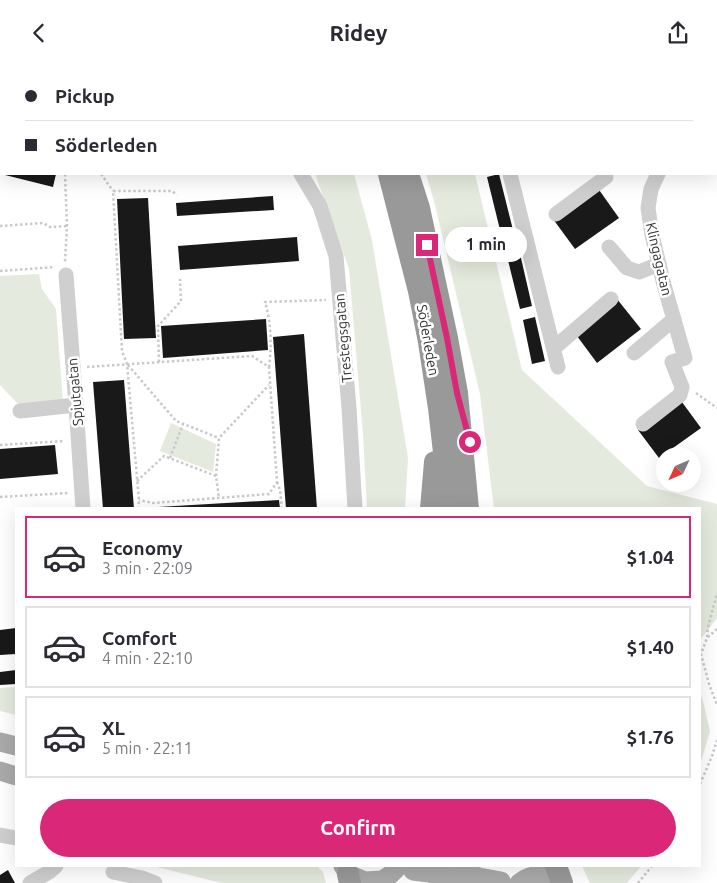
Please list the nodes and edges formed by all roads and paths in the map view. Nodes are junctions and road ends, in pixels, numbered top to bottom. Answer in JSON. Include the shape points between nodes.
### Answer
{"nodes":[{"id":1,"x":65,"y":175,"type":"edge"},
{"id":2,"x":102,"y":175,"type":"edge"},
{"id":3,"x":303,"y":175,"type":"edge"},
{"id":4,"x":389,"y":175,"type":"edge"},
{"id":5,"x":408,"y":175,"type":"edge"},
{"id":6,"x":510,"y":175,"type":"edge"},
{"id":7,"x":605,"y":175,"type":"edge"},
{"id":8,"x":658,"y":175,"type":"edge"},
{"id":9,"x":113,"y":191,"type":"junction"},
{"id":10,"x":177,"y":195,"type":"dead end"},
{"id":11,"x":556,"y":214,"type":"dead end"},
{"id":12,"x":0,"y":226,"type":"edge"},
{"id":13,"x":67,"y":226,"type":"junction"},
{"id":14,"x":609,"y":247,"type":"dead end"},
{"id":15,"x":659,"y":264,"type":"junction"},
{"id":16,"x":0,"y":271,"type":"edge"},
{"id":17,"x":65,"y":271,"type":"junction"},
{"id":18,"x":180,"y":279,"type":"dead end"},
{"id":19,"x":610,"y":299,"type":"dead end"},
{"id":20,"x":339,"y":300,"type":"junction"},
{"id":21,"x":674,"y":319,"type":"junction"},
{"id":22,"x":554,"y":348,"type":"junction"},
{"id":23,"x":634,"y":353,"type":"dead end"},
{"id":24,"x":159,"y":362,"type":"junction"},
{"id":25,"x":127,"y":364,"type":"junction"},
{"id":26,"x":269,"y":367,"type":"junction"},
{"id":27,"x":558,"y":367,"type":"dead end"},
{"id":28,"x":73,"y":368,"type":"junction"},
{"id":29,"x":270,"y":384,"type":"junction"},
{"id":30,"x":457,"y":393,"type":"junction"},
{"id":31,"x":76,"y":405,"type":"junction"},
{"id":32,"x":439,"y":409,"type":"junction"},
{"id":33,"x":20,"y":411,"type":"dead end"},
{"id":34,"x":184,"y":424,"type":"junction"},
{"id":35,"x":643,"y":424,"type":"dead end"},
{"id":36,"x":220,"y":438,"type":"junction"},
{"id":37,"x":78,"y":440,"type":"junction"},
{"id":38,"x":0,"y":445,"type":"edge"},
{"id":39,"x":170,"y":458,"type":"junction"},
{"id":40,"x":216,"y":476,"type":"junction"},
{"id":41,"x":137,"y":481,"type":"junction"},
{"id":42,"x":278,"y":482,"type":"junction"},
{"id":43,"x":82,"y":492,"type":"junction"},
{"id":44,"x":0,"y":497,"type":"edge"},
{"id":45,"x":218,"y":498,"type":"junction"},
{"id":46,"x":138,"y":500,"type":"junction"},
{"id":47,"x":83,"y":507,"type":"edge"},
{"id":48,"x":138,"y":507,"type":"edge"},
{"id":49,"x":282,"y":507,"type":"edge"},
{"id":50,"x":355,"y":507,"type":"edge"},
{"id":51,"x":431,"y":507,"type":"edge"},
{"id":52,"x":449,"y":507,"type":"edge"},
{"id":53,"x":468,"y":507,"type":"edge"},
{"id":54,"x":482,"y":507,"type":"edge"},
{"id":55,"x":717,"y":593,"type":"edge"},
{"id":56,"x":717,"y":629,"type":"edge"},
{"id":57,"x":707,"y":638,"type":"junction"},
{"id":58,"x":717,"y":705,"type":"edge"},
{"id":59,"x":717,"y":740,"type":"edge"},
{"id":60,"x":0,"y":742,"type":"edge"},
{"id":61,"x":15,"y":746,"type":"edge"},
{"id":62,"x":717,"y":755,"type":"edge"},
{"id":63,"x":712,"y":756,"type":"junction"},
{"id":64,"x":0,"y":771,"type":"edge"},
{"id":65,"x":15,"y":775,"type":"edge"},
{"id":66,"x":701,"y":782,"type":"edge"},
{"id":67,"x":0,"y":835,"type":"edge"},
{"id":68,"x":15,"y":838,"type":"edge"},
{"id":69,"x":55,"y":867,"type":"edge"},
{"id":70,"x":447,"y":867,"type":"edge"},
{"id":71,"x":450,"y":867,"type":"edge"},
{"id":72,"x":466,"y":867,"type":"edge"},
{"id":73,"x":556,"y":867,"type":"edge"},
{"id":74,"x":651,"y":867,"type":"edge"},
{"id":75,"x":401,"y":871,"type":"edge"},
{"id":76,"x":113,"y":874,"type":"edge"},
{"id":77,"x":347,"y":874,"type":"edge"},
{"id":78,"x":514,"y":882,"type":"edge"},
{"id":79,"x":30,"y":883,"type":"edge"},
{"id":80,"x":154,"y":883,"type":"edge"},
{"id":81,"x":446,"y":883,"type":"edge"},
{"id":82,"x":460,"y":883,"type":"edge"},
{"id":83,"x":466,"y":883,"type":"edge"},
{"id":84,"x":559,"y":883,"type":"edge"},
{"id":85,"x":562,"y":883,"type":"edge"},
{"id":86,"x":638,"y":883,"type":"edge"}],
"edges":[{"from":1,"to":13,"type":"path"},
{"from":2,"to":9,"type":"path"},
{"from":3,"to":20,"type":"street","name":"Trestegsgatan","via":[[320,206],[336,255]]},
{"from":4,"to":32,"type":"highway","name":"Söderleden","via":[[419,291]]},
{"from":5,"to":30,"type":"highway","name":"Söderleden","via":[[419,208]]},
{"from":6,"to":22,"type":"street"},
{"from":7,"to":11,"type":"street"},
{"from":8,"to":15,"type":"street","name":"Klingagatan","via":[[648,207]]},
{"from":9,"to":10,"type":"path","via":[[172,191]]},
{"from":9,"to":25,"type":"path","via":[[122,351]]},
{"from":12,"to":13,"type":"path","via":[[43,223],[50,227]]},
{"from":13,"to":17,"type":"path"},
{"from":14,"to":15,"type":"street","via":[[627,268],[639,272]]},
{"from":15,"to":21,"type":"street","name":"Klingagatan"},
{"from":16,"to":17,"type":"path"},
{"from":17,"to":28,"type":"street","name":"Spjutgatan"},
{"from":18,"to":24,"type":"path","via":[[181,301],[158,326]]},
{"from":19,"to":22,"type":"street"},
{"from":20,"to":26,"type":"path","via":[[265,302],[271,354]]},
{"from":20,"to":50,"type":"street","name":"Trestegsgatan"},
{"from":21,"to":23,"type":"street"},
{"from":21,"to":35,"type":"street","name":"Klingagatan","via":[[685,358],[672,362],[682,387],[680,395]]},
{"from":22,"to":27,"type":"street"},
{"from":24,"to":25,"type":"path"},
{"from":24,"to":26,"type":"path","via":[[252,356]]},
{"from":25,"to":28,"type":"path"},
{"from":25,"to":34,"type":"path","via":[[176,421]]},
{"from":25,"to":41,"type":"path"},
{"from":26,"to":29,"type":"path"},
{"from":28,"to":31,"type":"street","name":"Spjutgatan"},
{"from":29,"to":36,"type":"path"},
{"from":29,"to":42,"type":"path"},
{"from":30,"to":53,"type":"highway","name":"Söderleden"},
{"from":30,"to":54,"type":"highway","via":[[474,458]]},
{"from":31,"to":33,"type":"street"},
{"from":31,"to":37,"type":"street","name":"Spjutgatan"},
{"from":32,"to":51,"type":"highway"},
{"from":32,"to":52,"type":"highway","name":"Söderleden"},
{"from":34,"to":36,"type":"path"},
{"from":34,"to":39,"type":"path"},
{"from":36,"to":40,"type":"path"},
{"from":37,"to":38,"type":"path"},
{"from":37,"to":43,"type":"street","name":"Spjutgatan"},
{"from":39,"to":40,"type":"path"},
{"from":39,"to":41,"type":"path","via":[[164,456]]},
{"from":40,"to":45,"type":"path"},
{"from":41,"to":46,"type":"path"},
{"from":42,"to":45,"type":"path","via":[[269,494]]},
{"from":42,"to":49,"type":"path"},
{"from":43,"to":44,"type":"path"},
{"from":43,"to":47,"type":"street","name":"Spjutgatan"},
{"from":45,"to":46,"type":"path","via":[[153,503]]},
{"from":46,"to":48,"type":"path"},
{"from":55,"to":57,"type":"path"},
{"from":56,"to":57,"type":"path"},
{"from":57,"to":58,"type":"path","via":[[701,654]]},
{"from":59,"to":63,"type":"path"},
{"from":60,"to":61,"type":"main road"},
{"from":62,"to":63,"type":"path"},
{"from":63,"to":66,"type":"path"},
{"from":64,"to":65,"type":"main road"},
{"from":67,"to":68,"type":"street"},
{"from":69,"to":79,"type":"street"},
{"from":70,"to":81,"type":"highway"},
{"from":71,"to":78,"type":"main road","bridge":true,"via":[[480,877]]},
{"from":72,"to":83,"type":"highway"},
{"from":73,"to":85,"type":"highway"},
{"from":74,"to":86,"type":"path"},
{"from":75,"to":77,"type":"main road","via":[[382,880],[365,881]]},
{"from":75,"to":82,"type":"main road","bridge":true,"via":[[429,873]]},
{"from":76,"to":80,"type":"street"},
{"from":78,"to":84,"type":"main road","via":[[541,875]]}]}
